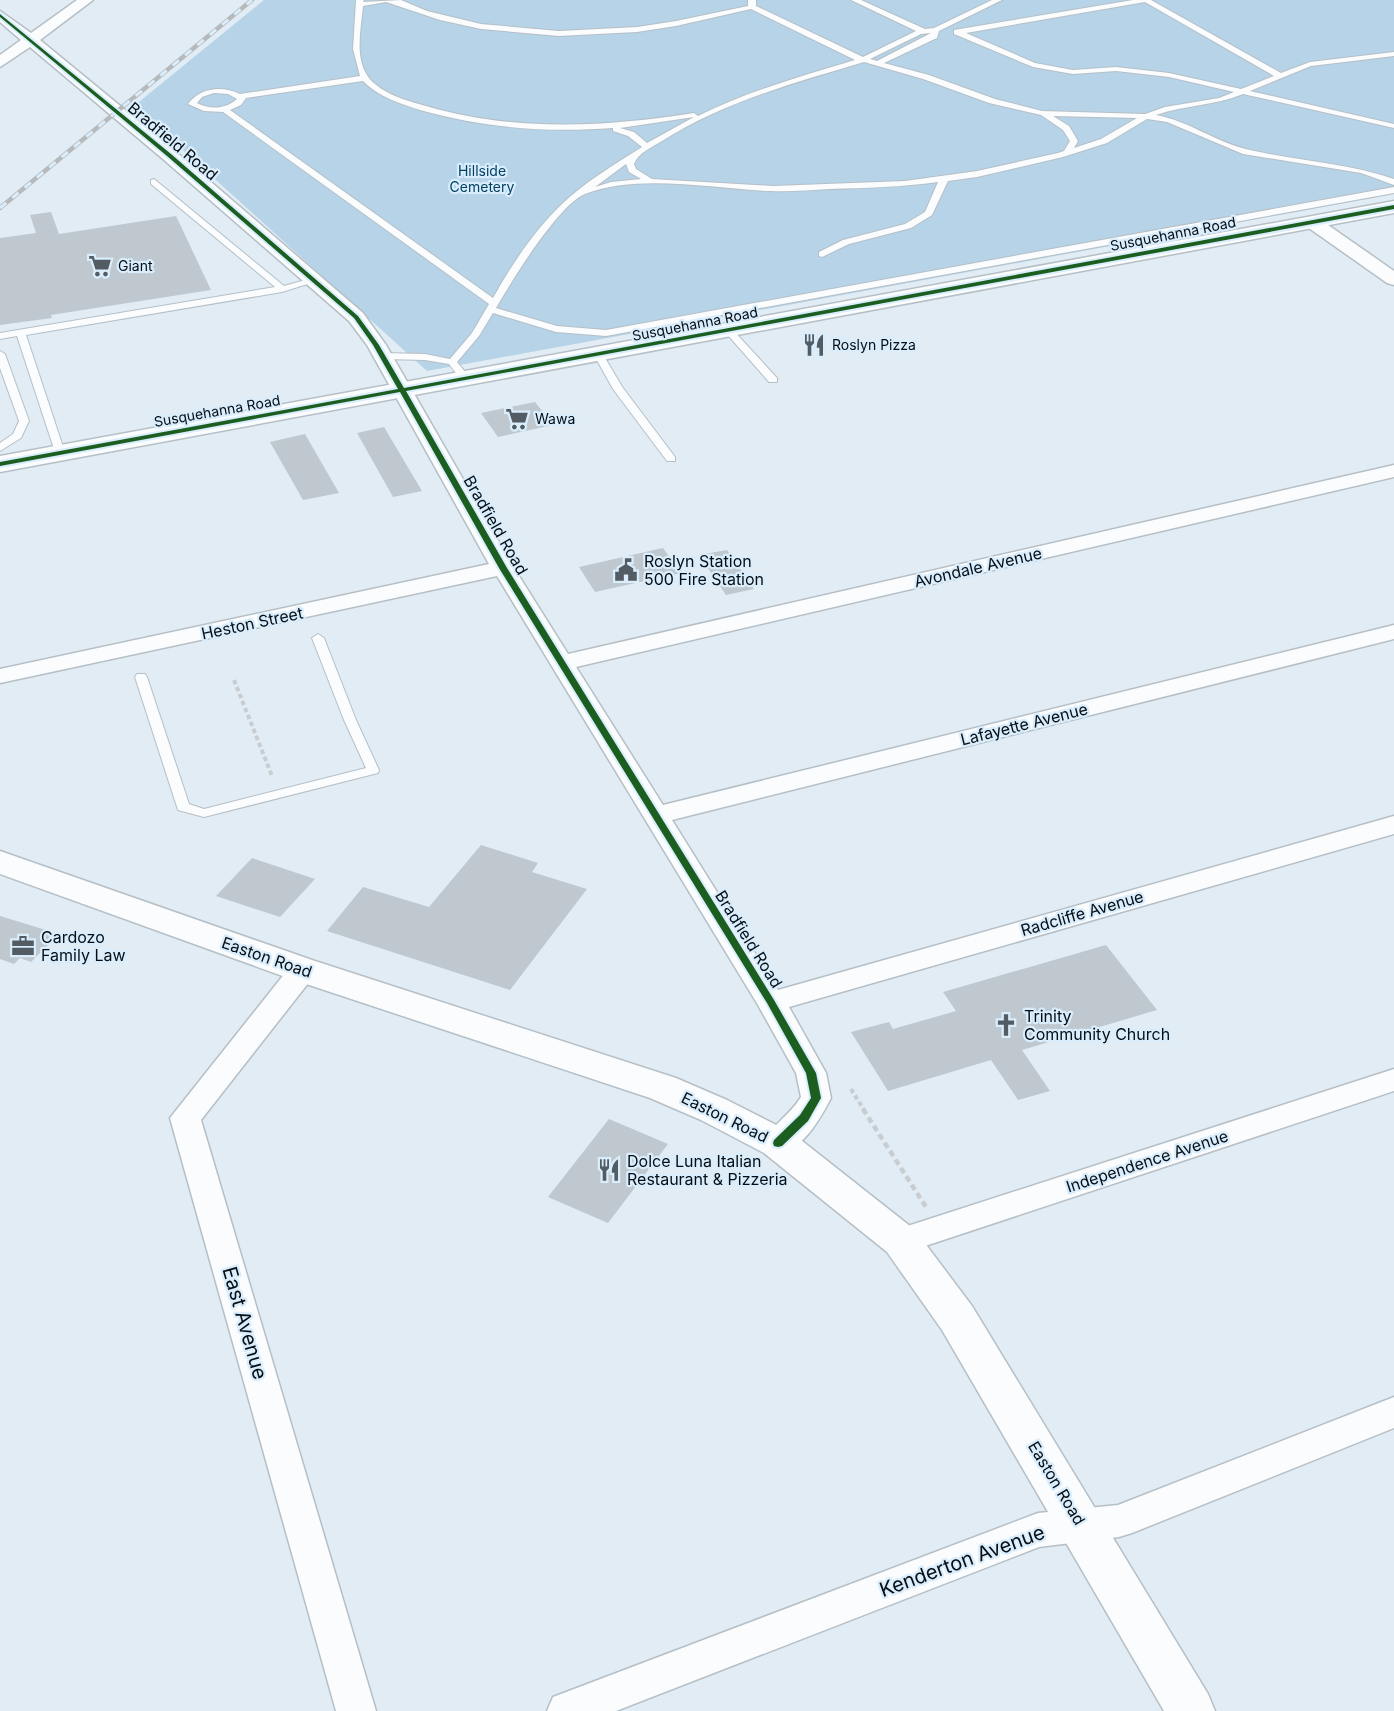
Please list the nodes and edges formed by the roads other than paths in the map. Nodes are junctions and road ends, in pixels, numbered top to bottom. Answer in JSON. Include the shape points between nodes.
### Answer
{"nodes":[{"id":1,"x":66,"y":0,"type":"edge"},
{"id":2,"x":86,"y":0,"type":"edge"},
{"id":3,"x":733,"y":0,"type":"edge"},
{"id":4,"x":998,"y":0,"type":"edge"},
{"id":5,"x":1098,"y":0,"type":"edge"},
{"id":6,"x":1146,"y":0,"type":"edge"},
{"id":7,"x":398,"y":1,"type":"edge"},
{"id":8,"x":860,"y":1,"type":"edge"},
{"id":9,"x":359,"y":2,"type":"edge"},
{"id":10,"x":752,"y":4,"type":"edge"},
{"id":11,"x":1076,"y":12,"type":"junction"},
{"id":12,"x":0,"y":15,"type":"edge"},
{"id":13,"x":924,"y":32,"type":"junction"},
{"id":14,"x":957,"y":32,"type":"junction"},
{"id":15,"x":935,"y":33,"type":"junction"},
{"id":16,"x":26,"y":37,"type":"junction"},
{"id":17,"x":0,"y":48,"type":"edge"},
{"id":18,"x":1394,"y":54,"type":"edge"},
{"id":19,"x":863,"y":60,"type":"junction"},
{"id":20,"x":0,"y":62,"type":"edge"},
{"id":21,"x":877,"y":64,"type":"junction"},
{"id":22,"x":1279,"y":75,"type":"junction"},
{"id":23,"x":364,"y":78,"type":"junction"},
{"id":24,"x":1246,"y":91,"type":"junction"},
{"id":25,"x":240,"y":96,"type":"junction"},
{"id":26,"x":224,"y":109,"type":"junction"},
{"id":27,"x":711,"y":112,"type":"junction"},
{"id":28,"x":1042,"y":113,"type":"junction"},
{"id":29,"x":1146,"y":116,"type":"junction"},
{"id":30,"x":1394,"y":126,"type":"edge"},
{"id":31,"x":610,"y":128,"type":"junction"},
{"id":32,"x":647,"y":147,"type":"junction"},
{"id":33,"x":1068,"y":152,"type":"junction"},
{"id":34,"x":634,"y":155,"type":"junction"},
{"id":35,"x":944,"y":179,"type":"junction"},
{"id":36,"x":650,"y":181,"type":"junction"},
{"id":37,"x":154,"y":182,"type":"dead end"},
{"id":38,"x":1394,"y":182,"type":"edge"},
{"id":39,"x":1394,"y":190,"type":"edge"},
{"id":40,"x":577,"y":196,"type":"junction"},
{"id":41,"x":1394,"y":207,"type":"edge"},
{"id":42,"x":1312,"y":222,"type":"junction"},
{"id":43,"x":822,"y":254,"type":"dead end"},
{"id":44,"x":1394,"y":279,"type":"edge"},
{"id":45,"x":312,"y":281,"type":"junction"},
{"id":46,"x":282,"y":289,"type":"junction"},
{"id":47,"x":492,"y":306,"type":"junction"},
{"id":48,"x":20,"y":332,"type":"junction"},
{"id":49,"x":729,"y":332,"type":"junction"},
{"id":50,"x":0,"y":336,"type":"edge"},
{"id":51,"x":0,"y":354,"type":"edge"},
{"id":52,"x":599,"y":355,"type":"junction"},
{"id":53,"x":383,"y":356,"type":"junction"},
{"id":54,"x":459,"y":371,"type":"junction"},
{"id":55,"x":773,"y":380,"type":"dead end"},
{"id":56,"x":401,"y":391,"type":"junction"},
{"id":57,"x":0,"y":448,"type":"edge"},
{"id":58,"x":60,"y":453,"type":"junction"},
{"id":59,"x":671,"y":459,"type":"dead end"},
{"id":60,"x":0,"y":464,"type":"edge"},
{"id":61,"x":1394,"y":471,"type":"edge"},
{"id":62,"x":503,"y":568,"type":"junction"},
{"id":63,"x":1394,"y":632,"type":"edge"},
{"id":64,"x":318,"y":638,"type":"dead end"},
{"id":65,"x":562,"y":663,"type":"junction"},
{"id":66,"x":0,"y":676,"type":"edge"},
{"id":67,"x":141,"y":677,"type":"dead end"},
{"id":68,"x":654,"y":816,"type":"junction"},
{"id":69,"x":1394,"y":825,"type":"edge"},
{"id":70,"x":0,"y":862,"type":"edge"},
{"id":71,"x":303,"y":970,"type":"junction"},
{"id":72,"x":771,"y":1002,"type":"junction"},
{"id":73,"x":1394,"y":1080,"type":"edge"},
{"id":74,"x":778,"y":1143,"type":"junction"},
{"id":75,"x":901,"y":1241,"type":"junction"},
{"id":76,"x":1394,"y":1412,"type":"edge"},
{"id":77,"x":1082,"y":1524,"type":"junction"},
{"id":78,"x":356,"y":1711,"type":"edge"},
{"id":79,"x":567,"y":1711,"type":"edge"},
{"id":80,"x":1191,"y":1711,"type":"edge"}],
"edges":[{"from":1,"to":16,"type":"street"},
{"from":2,"to":16,"type":"street"},
{"from":3,"to":10,"type":"lane"},
{"from":4,"to":15,"type":"lane"},
{"from":5,"to":11,"type":"lane"},
{"from":6,"to":11,"type":"lane"},
{"from":6,"to":22,"type":"lane"},
{"from":7,"to":9,"type":"lane"},
{"from":7,"to":10,"type":"lane","via":[[406,7],[459,22],[573,33],[629,32],[699,21]]},
{"from":8,"to":13,"type":"lane"},
{"from":9,"to":23,"type":"lane","via":[[356,55]]},
{"from":10,"to":19,"type":"lane"},
{"from":11,"to":14,"type":"lane"},
{"from":12,"to":16,"type":"street","name":"Bradfield Road"},
{"from":13,"to":15,"type":"lane"},
{"from":13,"to":19,"type":"lane"},
{"from":14,"to":15,"type":"lane"},
{"from":14,"to":24,"type":"lane","via":[[1033,65],[1073,72],[1133,70]]},
{"from":15,"to":21,"type":"lane"},
{"from":16,"to":17,"type":"street"},
{"from":16,"to":20,"type":"street"},
{"from":16,"to":45,"type":"street","name":"Bradfield Road","via":[[169,155]]},
{"from":18,"to":22,"type":"lane","via":[[1310,64]]},
{"from":19,"to":21,"type":"lane"},
{"from":19,"to":27,"type":"lane","via":[[789,81]]},
{"from":21,"to":28,"type":"lane"},
{"from":22,"to":24,"type":"lane"},
{"from":23,"to":25,"type":"lane"},
{"from":23,"to":31,"type":"lane","via":[[390,97],[476,122],[532,129]]},
{"from":24,"to":29,"type":"lane"},
{"from":24,"to":30,"type":"lane"},
{"from":25,"to":26,"type":"lane","via":[[241,102]]},
{"from":25,"to":26,"type":"lane","via":[[214,91],[192,101],[200,109]]},
{"from":26,"to":47,"type":"lane"},
{"from":27,"to":31,"type":"lane"},
{"from":27,"to":32,"type":"lane"},
{"from":28,"to":29,"type":"lane"},
{"from":28,"to":33,"type":"lane","via":[[1071,133],[1074,141]]},
{"from":29,"to":33,"type":"lane","via":[[1104,141]]},
{"from":29,"to":38,"type":"lane","via":[[1169,120],[1246,152],[1364,171]]},
{"from":31,"to":32,"type":"lane","via":[[631,134]]},
{"from":32,"to":34,"type":"lane"},
{"from":33,"to":35,"type":"lane"},
{"from":34,"to":36,"type":"lane","via":[[632,170]]},
{"from":34,"to":40,"type":"lane"},
{"from":35,"to":36,"type":"lane","via":[[815,189]]},
{"from":35,"to":43,"type":"lane","via":[[929,213],[915,222],[846,242]]},
{"from":36,"to":40,"type":"lane","via":[[611,185]]},
{"from":37,"to":46,"type":"lane"},
{"from":39,"to":47,"type":"lane","via":[[606,333],[556,329]]},
{"from":40,"to":47,"type":"lane","via":[[539,235]]},
{"from":41,"to":42,"type":"main road","name":"Susquehanna Road"},
{"from":42,"to":44,"type":"street"},
{"from":42,"to":49,"type":"main road","name":"Susquehanna Road"},
{"from":45,"to":46,"type":"lane"},
{"from":45,"to":53,"type":"street","name":"Bradfield Road","via":[[356,317]]},
{"from":46,"to":48,"type":"lane"},
{"from":47,"to":54,"type":"lane"},
{"from":48,"to":50,"type":"lane"},
{"from":48,"to":58,"type":"lane"},
{"from":49,"to":52,"type":"main road","name":"Susquehanna Road"},
{"from":49,"to":55,"type":"lane"},
{"from":51,"to":57,"type":"lane","via":[[24,421],[16,436]]},
{"from":52,"to":54,"type":"main road","name":"Susquehanna Road"},
{"from":52,"to":59,"type":"lane","via":[[618,389]]},
{"from":53,"to":54,"type":"lane","via":[[425,357]]},
{"from":53,"to":56,"type":"street","name":"Bradfield Road"},
{"from":54,"to":56,"type":"main road","name":"Susquehanna Road"},
{"from":56,"to":58,"type":"main road","name":"Susquehanna Road"},
{"from":56,"to":62,"type":"street","name":"Bradfield Road"},
{"from":58,"to":60,"type":"main road","name":"Susquehanna Road"},
{"from":61,"to":65,"type":"street","name":"Avondale Avenue"},
{"from":62,"to":65,"type":"street","name":"Bradfield Road"},
{"from":62,"to":66,"type":"street","name":"Heston Street"},
{"from":63,"to":68,"type":"street","name":"Lafayette Avenue"},
{"from":64,"to":67,"type":"lane","via":[[374,770],[204,813],[183,807]]},
{"from":65,"to":68,"type":"street","name":"Bradfield Road"},
{"from":68,"to":72,"type":"street","name":"Bradfield Road"},
{"from":69,"to":72,"type":"street","name":"Radcliffe Avenue"},
{"from":70,"to":71,"type":"main road","name":"Easton Road"},
{"from":71,"to":74,"type":"main road","name":"Easton Road","via":[[663,1088]]},
{"from":71,"to":78,"type":"street","name":"East Avenue","via":[[185,1118]]},
{"from":72,"to":74,"type":"street","name":"Bradfield Road","via":[[811,1073],[816,1098],[804,1118]]},
{"from":73,"to":75,"type":"street","name":"Independence Avenue"},
{"from":74,"to":75,"type":"main road","name":"Easton Road"},
{"from":75,"to":77,"type":"main road","name":"Easton Road","via":[[957,1318]]},
{"from":76,"to":77,"type":"street","name":"Kenderton Avenue","via":[[1119,1521]]},
{"from":77,"to":79,"type":"street","name":"Kenderton Avenue","via":[[1038,1530]]},
{"from":77,"to":80,"type":"main road","name":"Easton Road"}]}
